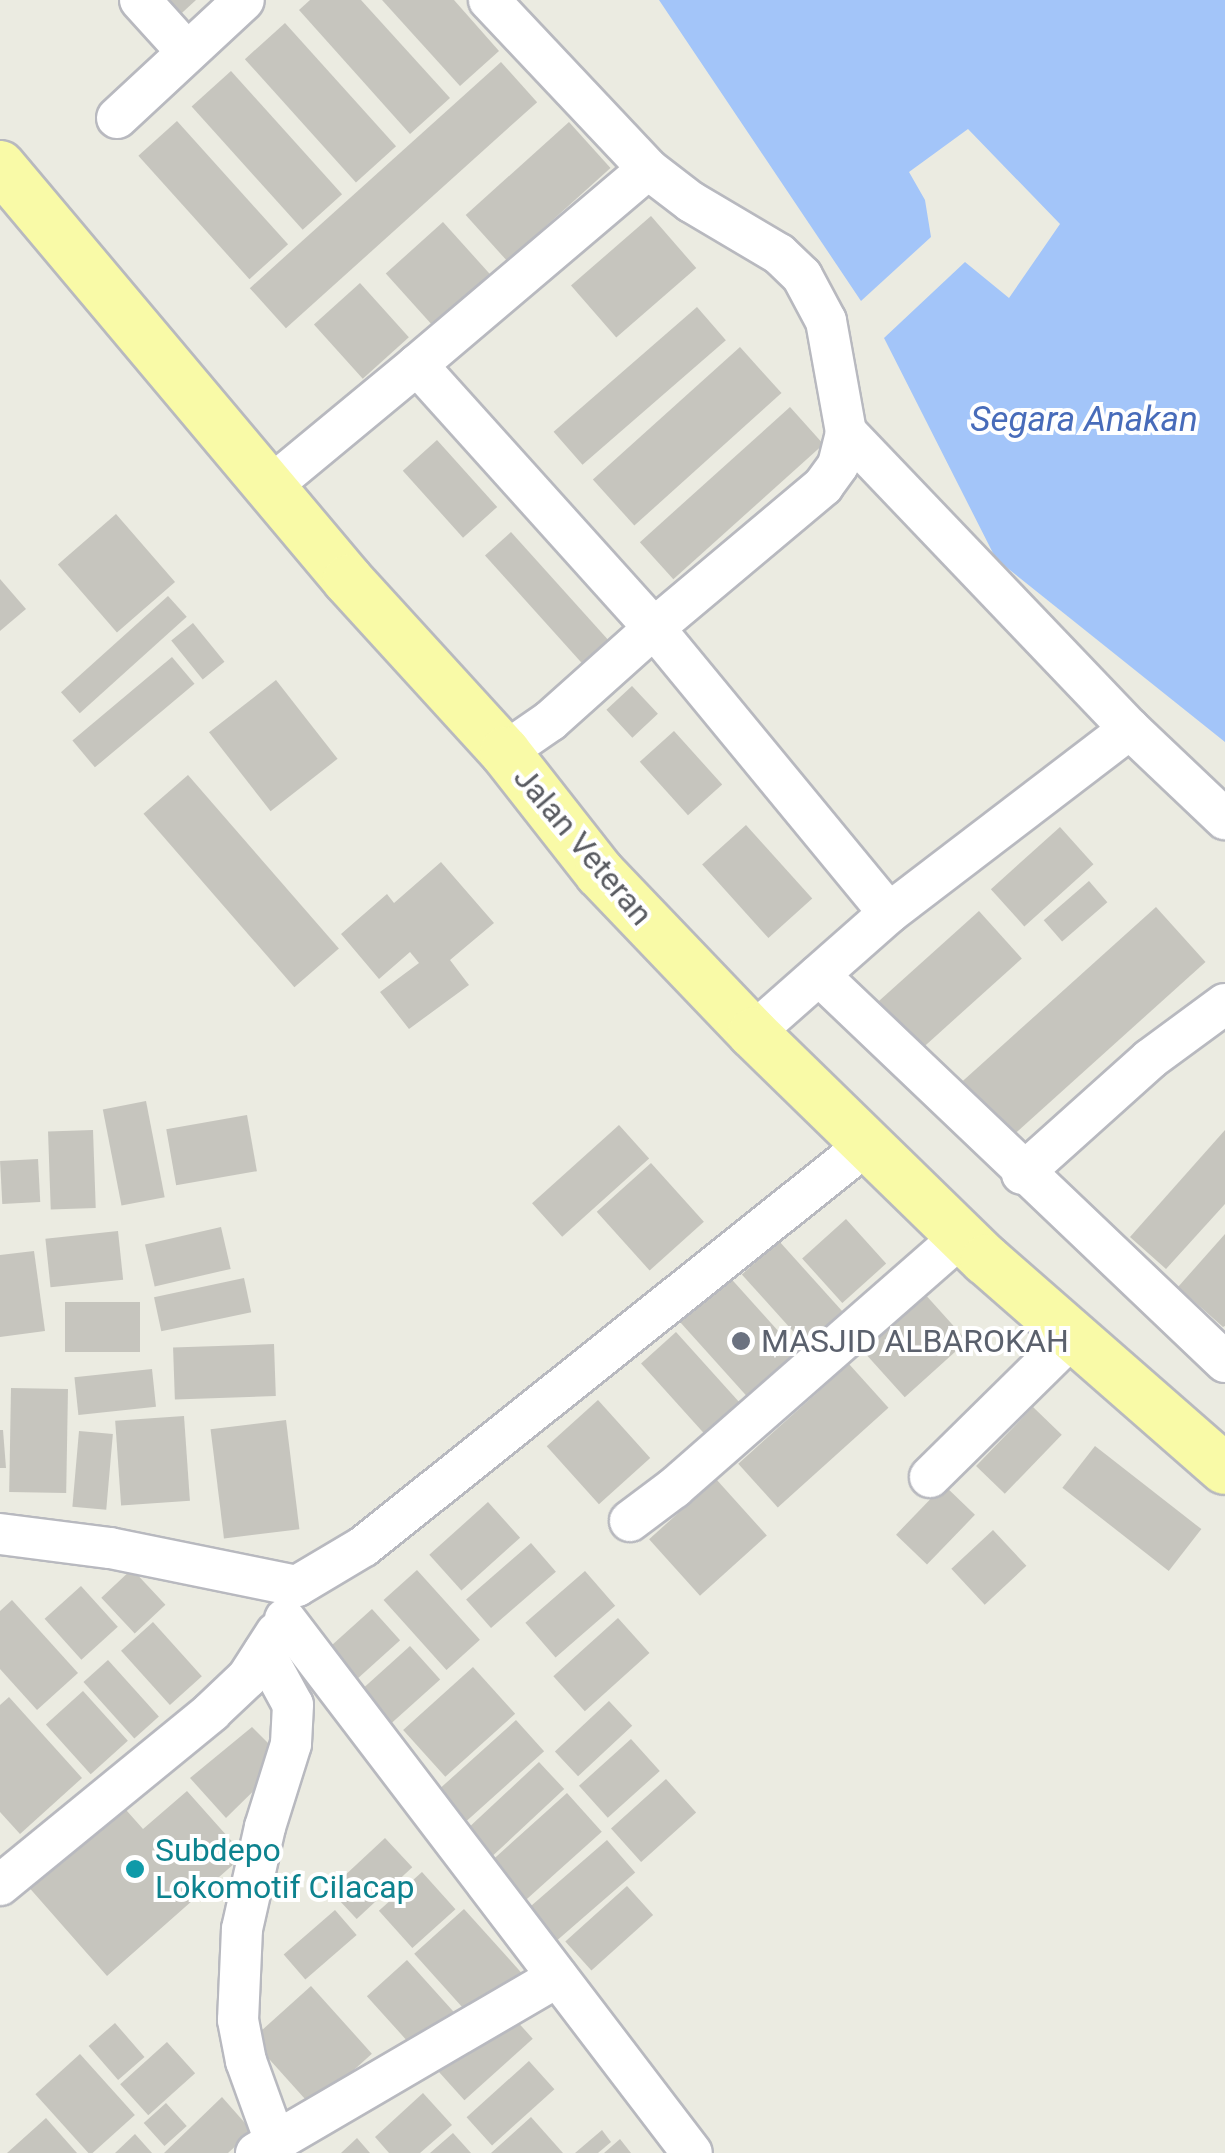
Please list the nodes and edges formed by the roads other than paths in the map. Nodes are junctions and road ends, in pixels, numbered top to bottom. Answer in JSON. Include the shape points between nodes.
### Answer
{"nodes":[{"id":1,"x":140,"y":0,"type":"edge"},
{"id":2,"x":244,"y":0,"type":"edge"},
{"id":3,"x":489,"y":0,"type":"edge"},
{"id":4,"x":187,"y":52,"type":"junction"},
{"id":5,"x":117,"y":118,"type":"dead end"},
{"id":6,"x":0,"y":166,"type":"edge"},
{"id":7,"x":648,"y":170,"type":"junction"},
{"id":8,"x":417,"y":366,"type":"junction"},
{"id":9,"x":846,"y":432,"type":"junction"},
{"id":10,"x":272,"y":485,"type":"junction"},
{"id":11,"x":654,"y":628,"type":"junction"},
{"id":12,"x":1130,"y":728,"type":"junction"},
{"id":13,"x":505,"y":752,"type":"junction"},
{"id":14,"x":1225,"y":819,"type":"edge"},
{"id":15,"x":889,"y":913,"type":"junction"},
{"id":16,"x":819,"y":975,"type":"junction"},
{"id":17,"x":1225,"y":1004,"type":"edge"},
{"id":18,"x":753,"y":1033,"type":"junction"},
{"id":19,"x":870,"y":1142,"type":"junction"},
{"id":20,"x":1022,"y":1174,"type":"junction"},
{"id":21,"x":962,"y":1236,"type":"junction"},
{"id":22,"x":1072,"y":1337,"type":"junction"},
{"id":23,"x":1225,"y":1362,"type":"edge"},
{"id":24,"x":1225,"y":1470,"type":"edge"},
{"id":25,"x":930,"y":1476,"type":"dead end"},
{"id":26,"x":630,"y":1521,"type":"dead end"},
{"id":27,"x":0,"y":1534,"type":"edge"},
{"id":28,"x":282,"y":1619,"type":"junction"},
{"id":29,"x":0,"y":1885,"type":"edge"},
{"id":30,"x":557,"y":1977,"type":"junction"},
{"id":31,"x":266,"y":2147,"type":"edge"},
{"id":32,"x":692,"y":2153,"type":"edge"}],
"edges":[{"from":1,"to":4,"type":"street"},
{"from":2,"to":4,"type":"street"},
{"from":3,"to":7,"type":"street"},
{"from":4,"to":5,"type":"street"},
{"from":6,"to":10,"type":"main road","name":"Jalan Veteran"},
{"from":7,"to":8,"type":"street"},
{"from":7,"to":9,"type":"street","via":[[802,276],[826,321]]},
{"from":8,"to":10,"type":"street"},
{"from":8,"to":11,"type":"street"},
{"from":9,"to":11,"type":"street","via":[[824,486]]},
{"from":9,"to":12,"type":"street"},
{"from":10,"to":13,"type":"main road","name":"Jalan Veteran","via":[[348,580]]},
{"from":11,"to":13,"type":"street"},
{"from":11,"to":15,"type":"street"},
{"from":12,"to":14,"type":"street"},
{"from":12,"to":15,"type":"street"},
{"from":13,"to":18,"type":"main road","name":"Jalan Veteran","via":[[600,873]]},
{"from":15,"to":16,"type":"street"},
{"from":16,"to":18,"type":"street"},
{"from":16,"to":20,"type":"street"},
{"from":17,"to":20,"type":"street","via":[[1150,1059]]},
{"from":18,"to":19,"type":"main road","name":"Jalan Veteran"},
{"from":19,"to":21,"type":"main road","name":"Jalan Veteran"},
{"from":19,"to":28,"type":"street","via":[[364,1546]]},
{"from":20,"to":23,"type":"street"},
{"from":21,"to":22,"type":"main road","name":"Jalan Veteran"},
{"from":21,"to":26,"type":"street"},
{"from":22,"to":24,"type":"main road","name":"Jalan Veteran"},
{"from":22,"to":25,"type":"street"},
{"from":27,"to":28,"type":"street","via":[[110,1548]]},
{"from":28,"to":29,"type":"street","via":[[247,1678],[212,1712]]},
{"from":28,"to":30,"type":"street"},
{"from":28,"to":31,"type":"street","via":[[291,1744],[242,1929],[238,2020]]},
{"from":30,"to":31,"type":"street"},
{"from":30,"to":32,"type":"street"}]}
